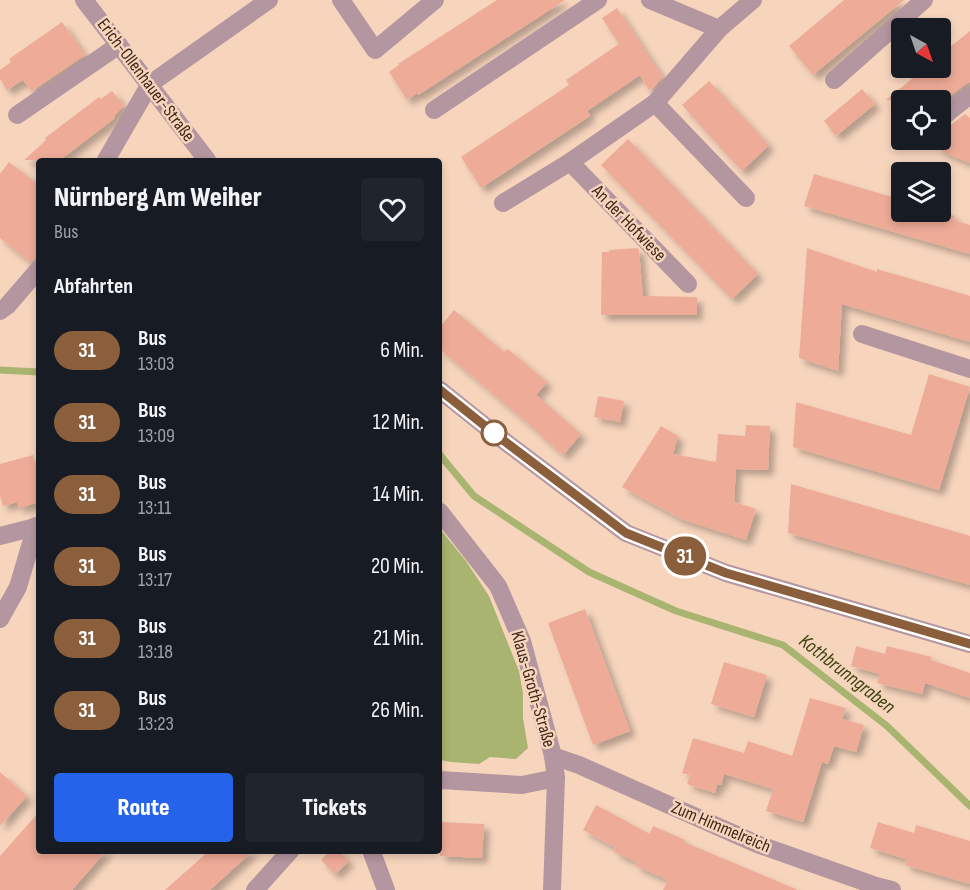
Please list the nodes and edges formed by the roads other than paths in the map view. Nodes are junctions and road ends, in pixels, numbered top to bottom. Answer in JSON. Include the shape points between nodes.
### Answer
{"nodes":[{"id":1,"x":84,"y":0,"type":"edge"},
{"id":2,"x":269,"y":0,"type":"edge"},
{"id":3,"x":341,"y":0,"type":"edge"},
{"id":4,"x":435,"y":0,"type":"edge"},
{"id":5,"x":598,"y":0,"type":"edge"},
{"id":6,"x":650,"y":0,"type":"edge"},
{"id":7,"x":753,"y":0,"type":"edge"},
{"id":8,"x":924,"y":0,"type":"edge"},
{"id":9,"x":719,"y":29,"type":"junction"},
{"id":10,"x":119,"y":45,"type":"junction"},
{"id":11,"x":834,"y":80,"type":"dead end"},
{"id":12,"x":150,"y":84,"type":"junction"},
{"id":13,"x":970,"y":95,"type":"edge"},
{"id":14,"x":655,"y":103,"type":"junction"},
{"id":15,"x":434,"y":110,"type":"dead end"},
{"id":16,"x":951,"y":110,"type":"edge"},
{"id":17,"x":17,"y":114,"type":"dead end"},
{"id":18,"x":107,"y":158,"type":"edge"},
{"id":19,"x":206,"y":158,"type":"edge"},
{"id":20,"x":570,"y":162,"type":"junction"},
{"id":21,"x":746,"y":198,"type":"dead end"},
{"id":22,"x":503,"y":203,"type":"dead end"},
{"id":23,"x":36,"y":272,"type":"edge"},
{"id":24,"x":688,"y":284,"type":"dead end"},
{"id":25,"x":0,"y":311,"type":"edge"},
{"id":26,"x":862,"y":334,"type":"dead end"},
{"id":27,"x":970,"y":369,"type":"edge"},
{"id":28,"x":442,"y":392,"type":"edge"},
{"id":29,"x":442,"y":515,"type":"edge"},
{"id":30,"x":36,"y":526,"type":"edge"},
{"id":31,"x":36,"y":529,"type":"edge"},
{"id":32,"x":0,"y":536,"type":"edge"},
{"id":33,"x":0,"y":619,"type":"edge"},
{"id":34,"x":970,"y":644,"type":"edge"},
{"id":35,"x":553,"y":756,"type":"junction"},
{"id":36,"x":556,"y":778,"type":"junction"},
{"id":37,"x":442,"y":780,"type":"edge"},
{"id":38,"x":287,"y":854,"type":"edge"},
{"id":39,"x":372,"y":854,"type":"edge"},
{"id":40,"x":255,"y":890,"type":"edge"},
{"id":41,"x":386,"y":890,"type":"edge"},
{"id":42,"x":552,"y":890,"type":"edge"},
{"id":43,"x":892,"y":890,"type":"edge"}],
"edges":[{"from":1,"to":10,"type":"street","name":"Erich-Ollenhauer-Straße"},
{"from":2,"to":12,"type":"street"},
{"from":3,"to":4,"type":"street","via":[[375,50]]},
{"from":5,"to":15,"type":"street"},
{"from":6,"to":9,"type":"street"},
{"from":7,"to":9,"type":"street"},
{"from":8,"to":11,"type":"street"},
{"from":9,"to":14,"type":"street"},
{"from":10,"to":12,"type":"street","name":"Erich-Ollenhauer-Straße"},
{"from":10,"to":17,"type":"street"},
{"from":12,"to":18,"type":"street"},
{"from":12,"to":19,"type":"street","name":"Erich-Ollenhauer-Straße"},
{"from":13,"to":16,"type":"street"},
{"from":14,"to":20,"type":"street"},
{"from":14,"to":21,"type":"street"},
{"from":20,"to":22,"type":"street"},
{"from":20,"to":24,"type":"street","name":"An der Hofwiese"},
{"from":23,"to":25,"type":"street"},
{"from":26,"to":27,"type":"street"},
{"from":28,"to":34,"type":"street","via":[[626,533],[726,573]]},
{"from":29,"to":35,"type":"street","name":"Klaus-Groth-Straße","via":[[498,586],[522,641]]},
{"from":30,"to":32,"type":"street"},
{"from":31,"to":33,"type":"street","via":[[18,587]]},
{"from":35,"to":36,"type":"street","name":"Klaus-Groth-Straße"},
{"from":35,"to":43,"type":"street","name":"Zum Himmelreich","via":[[757,844]]},
{"from":36,"to":37,"type":"street","via":[[522,785]]},
{"from":36,"to":42,"type":"street","name":"Klaus-Groth-Straße"},
{"from":38,"to":40,"type":"street"},
{"from":39,"to":41,"type":"street"}]}
